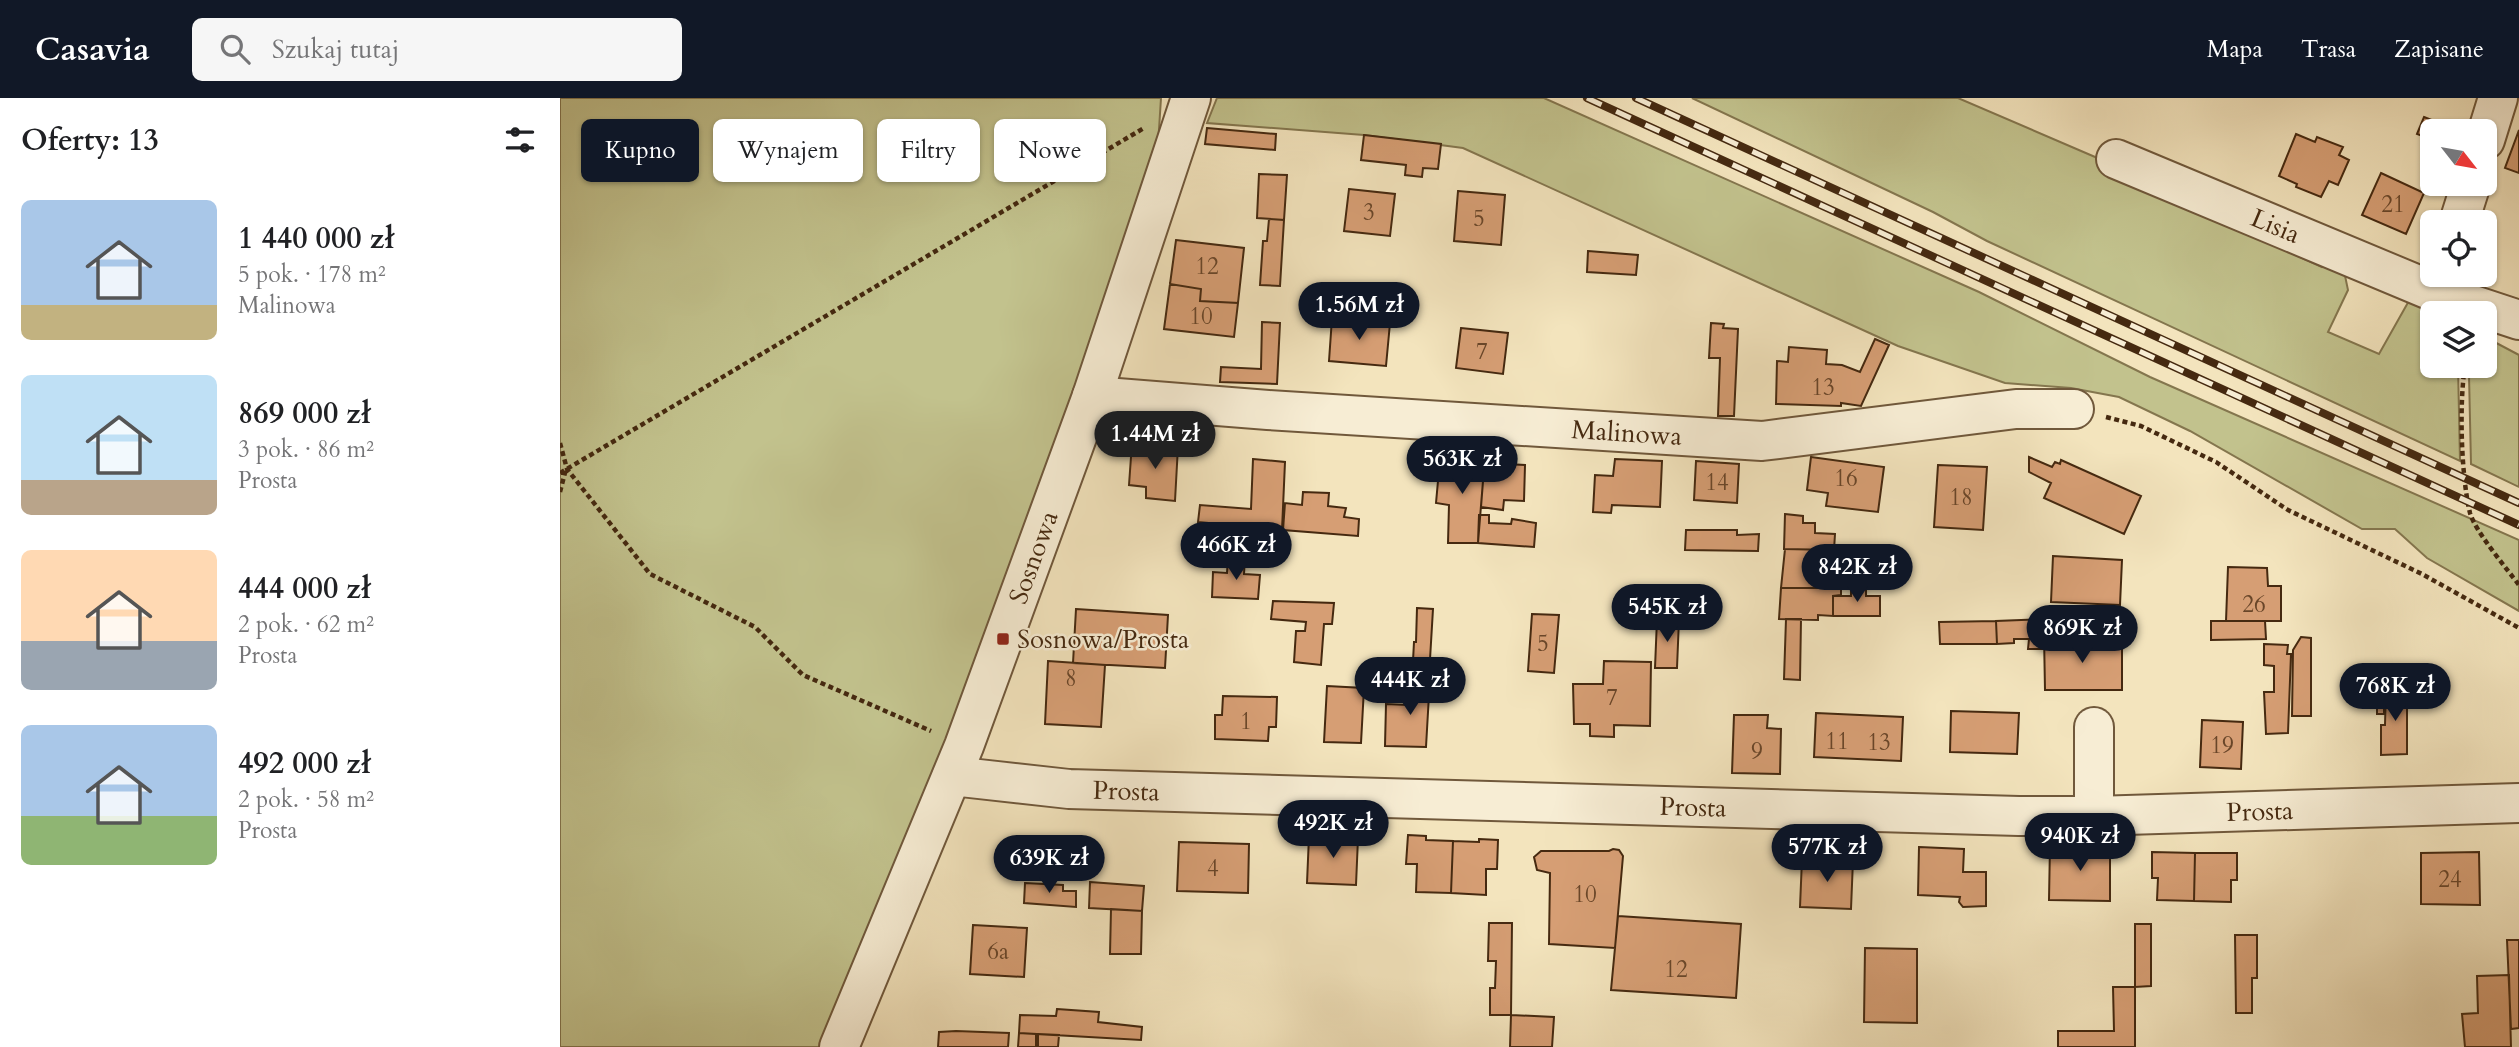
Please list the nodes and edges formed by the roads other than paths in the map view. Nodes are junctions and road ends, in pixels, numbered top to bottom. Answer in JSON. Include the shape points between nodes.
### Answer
{"nodes":[{"id":1,"x":2498,"y":98,"type":"edge"},
{"id":2,"x":1189,"y":105,"type":"edge"},
{"id":3,"x":2492,"y":119,"type":"edge"},
{"id":4,"x":2116,"y":159,"type":"dead end"},
{"id":5,"x":2420,"y":276,"type":"edge"},
{"id":6,"x":2447,"y":287,"type":"edge"},
{"id":7,"x":2519,"y":320,"type":"edge"},
{"id":8,"x":1092,"y":396,"type":"junction"},
{"id":9,"x":2074,"y":409,"type":"road end"},
{"id":10,"x":2094,"y":727,"type":"dead end"},
{"id":11,"x":958,"y":761,"type":"junction"},
{"id":12,"x":2519,"y":803,"type":"edge"},
{"id":13,"x":2094,"y":816,"type":"junction"},
{"id":14,"x":839,"y":1047,"type":"edge"}],
"edges":[{"from":1,"to":3,"type":"street"},
{"from":2,"to":8,"type":"street","name":"Sosnowa"},
{"from":4,"to":5,"type":"street","name":"Lisia"},
{"from":6,"to":7,"type":"street","name":"Lisia"},
{"from":8,"to":9,"type":"street","name":"Malinowa","via":[[1762,441],[2016,409]]},
{"from":8,"to":11,"type":"street","name":"Sosnowa"},
{"from":10,"to":13,"type":"street"},
{"from":11,"to":13,"type":"street","name":"Prosta","via":[[1069,789]]},
{"from":11,"to":14,"type":"street","name":"Sosnowa"},
{"from":12,"to":13,"type":"street","name":"Prosta"}]}
